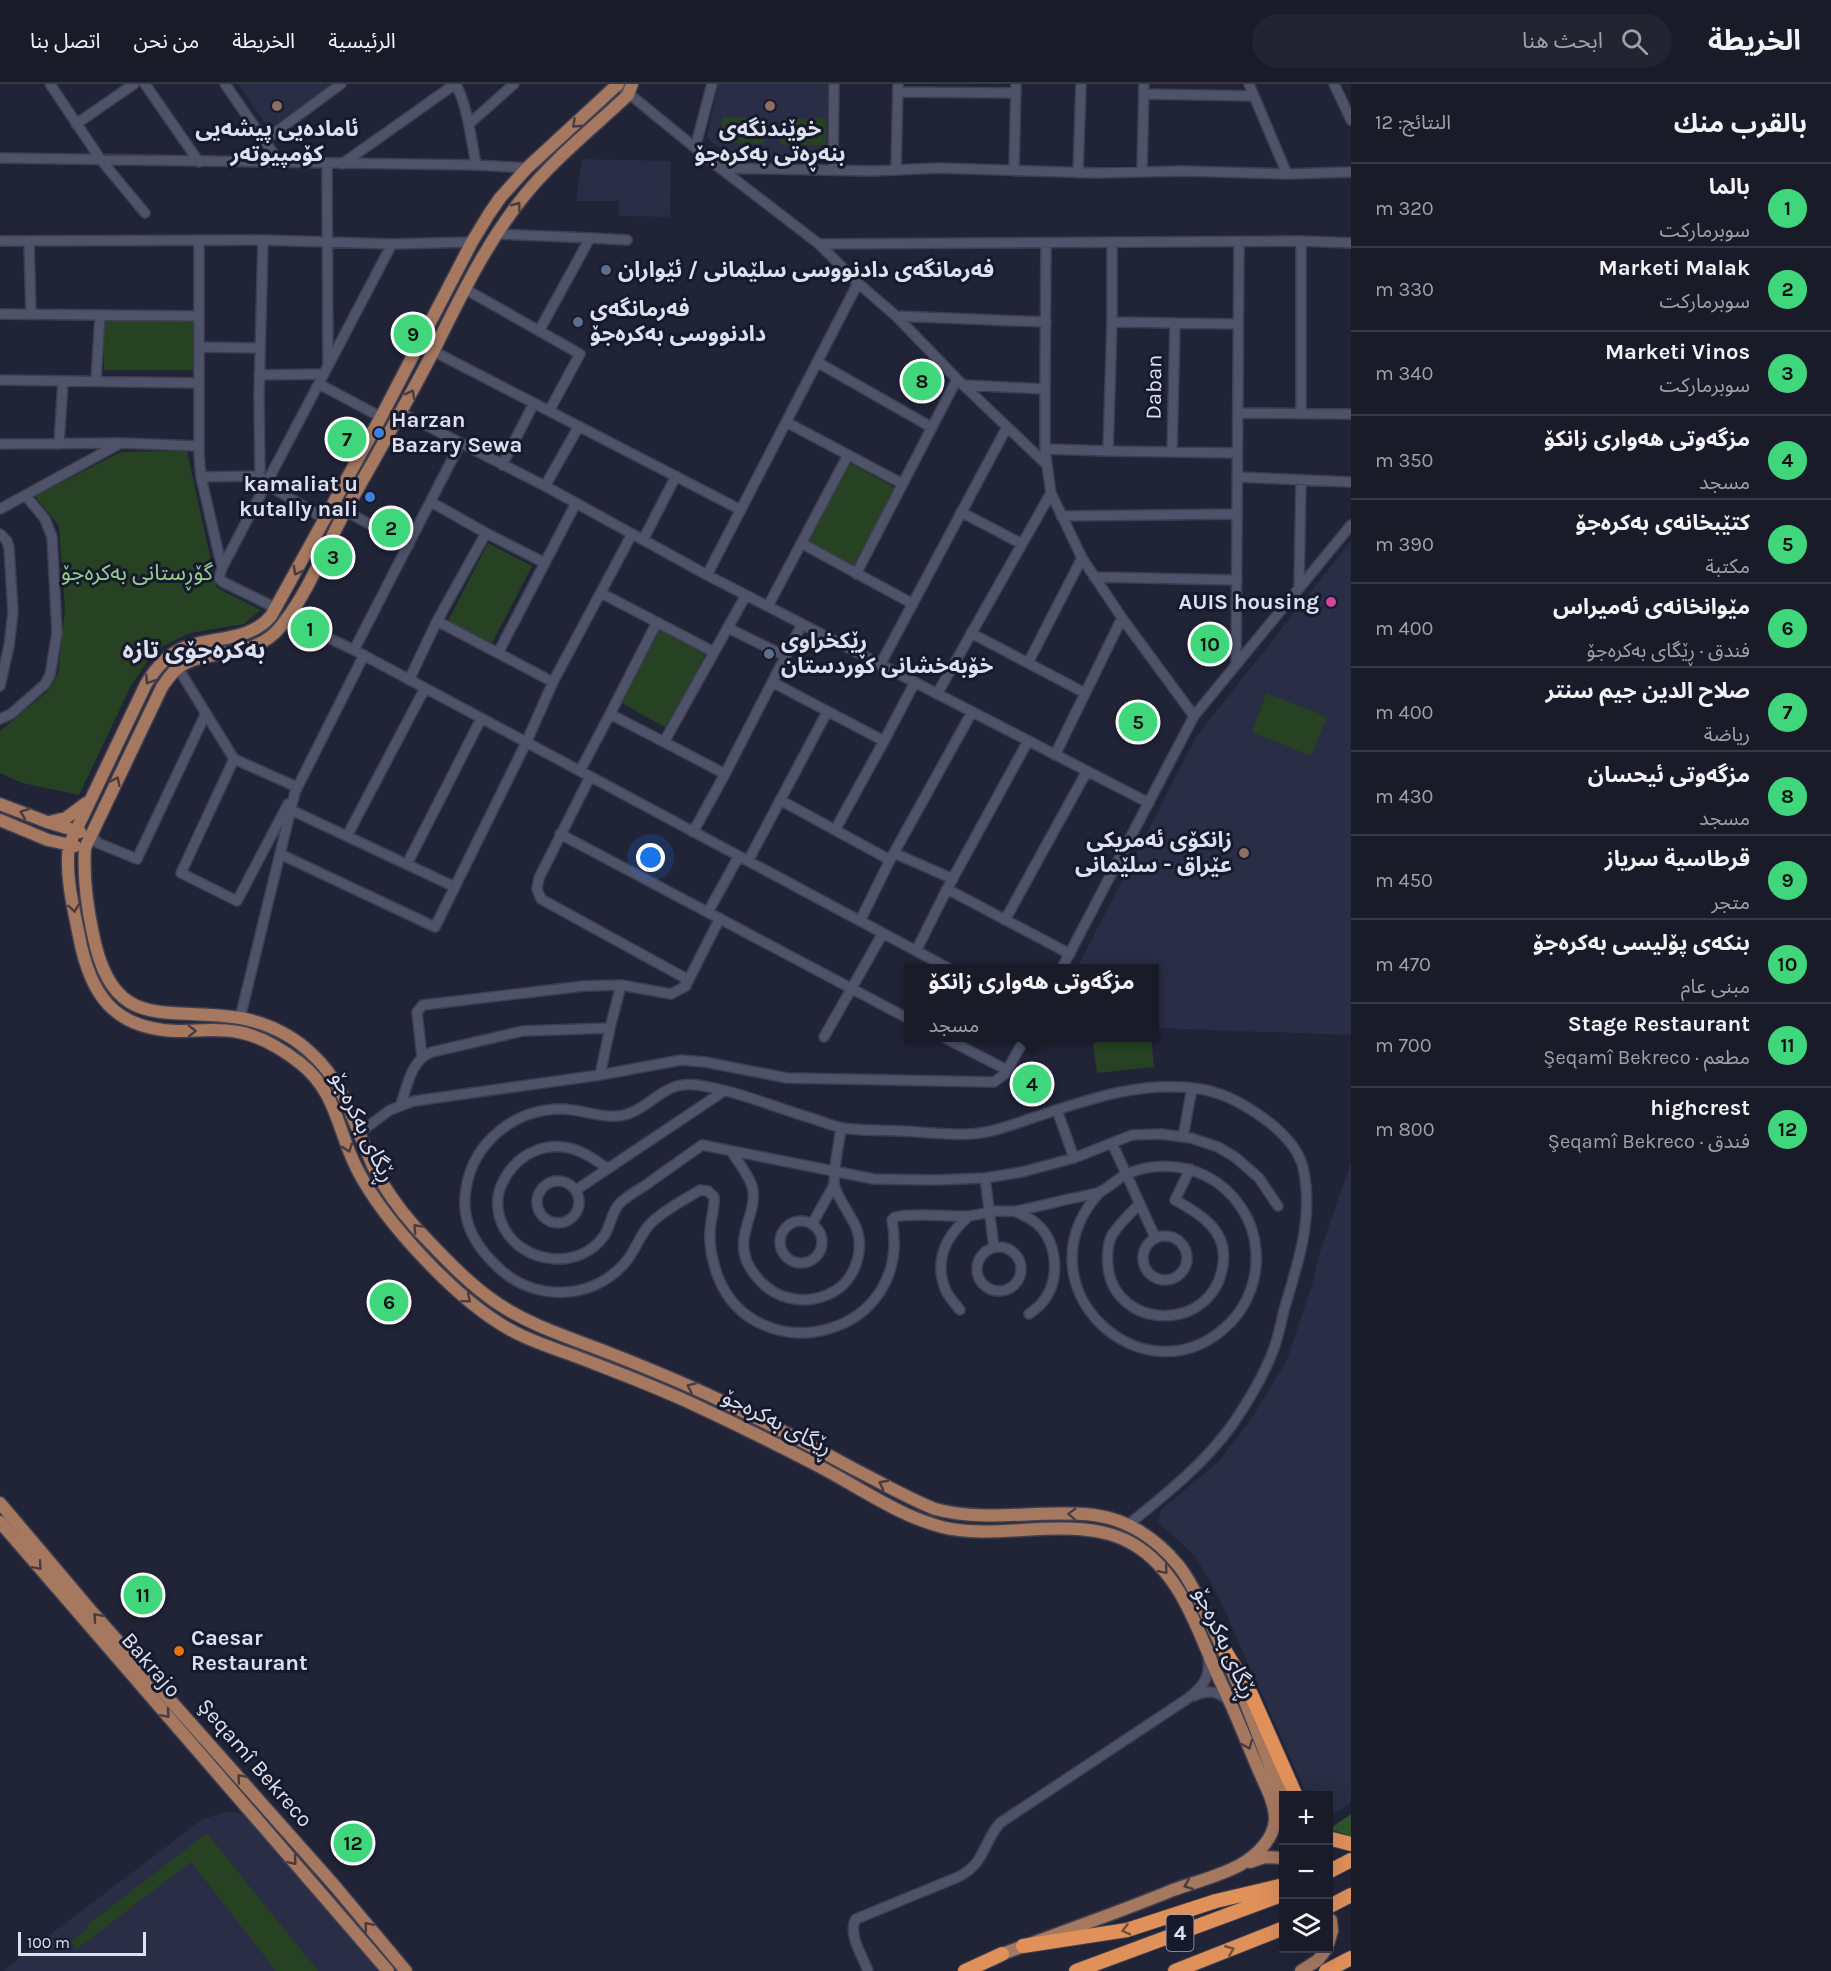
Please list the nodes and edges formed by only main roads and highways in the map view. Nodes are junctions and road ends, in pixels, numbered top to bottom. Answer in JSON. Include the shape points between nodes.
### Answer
{"nodes":[{"id":1,"x":618,"y":84,"type":"edge"},
{"id":2,"x":630,"y":90,"type":"edge"},
{"id":3,"x":461,"y":263,"type":"junction"},
{"id":4,"x":475,"y":271,"type":"junction"},
{"id":5,"x":448,"y":289,"type":"junction"},
{"id":6,"x":463,"y":292,"type":"junction"},
{"id":7,"x":92,"y":798,"type":"junction"},
{"id":8,"x":0,"y":804,"type":"edge"},
{"id":9,"x":105,"y":804,"type":"junction"},
{"id":10,"x":0,"y":820,"type":"edge"},
{"id":11,"x":47,"y":822,"type":"junction"},
{"id":12,"x":74,"y":830,"type":"junction"},
{"id":13,"x":41,"y":837,"type":"junction"},
{"id":14,"x":94,"y":838,"type":"junction"},
{"id":15,"x":69,"y":845,"type":"junction"},
{"id":16,"x":85,"y":848,"type":"junction"},
{"id":17,"x":68,"y":870,"type":"junction"},
{"id":18,"x":313,"y":1055,"type":"junction"},
{"id":19,"x":301,"y":1064,"type":"junction"},
{"id":20,"x":0,"y":1503,"type":"edge"},
{"id":21,"x":0,"y":1522,"type":"edge"},
{"id":22,"x":1129,"y":1524,"type":"junction"},
{"id":23,"x":1117,"y":1536,"type":"junction"},
{"id":24,"x":107,"y":1637,"type":"junction"},
{"id":25,"x":1222,"y":1646,"type":"junction"},
{"id":26,"x":1280,"y":1791,"type":"edge"},
{"id":27,"x":1294,"y":1791,"type":"edge"},
{"id":28,"x":1333,"y":1839,"type":"edge"},
{"id":29,"x":1351,"y":1844,"type":"edge"},
{"id":30,"x":1279,"y":1858,"type":"edge"},
{"id":31,"x":1351,"y":1860,"type":"edge"},
{"id":32,"x":1238,"y":1866,"type":"junction"},
{"id":33,"x":1333,"y":1869,"type":"edge"},
{"id":34,"x":1279,"y":1886,"type":"edge"},
{"id":35,"x":1351,"y":1895,"type":"edge"},
{"id":36,"x":1279,"y":1896,"type":"edge"},
{"id":37,"x":1333,"y":1910,"type":"edge"},
{"id":38,"x":1279,"y":1930,"type":"edge"},
{"id":39,"x":1023,"y":1946,"type":"junction"},
{"id":40,"x":1323,"y":1953,"type":"edge"},
{"id":41,"x":1002,"y":1954,"type":"junction"},
{"id":42,"x":1351,"y":1958,"type":"edge"},
{"id":43,"x":388,"y":1971,"type":"edge"},
{"id":44,"x":406,"y":1971,"type":"edge"},
{"id":45,"x":965,"y":1971,"type":"edge"},
{"id":46,"x":977,"y":1971,"type":"edge"},
{"id":47,"x":1076,"y":1971,"type":"edge"},
{"id":48,"x":1175,"y":1971,"type":"edge"},
{"id":49,"x":1301,"y":1971,"type":"edge"},
{"id":50,"x":1326,"y":1971,"type":"edge"}],
"edges":[{"from":1,"to":3,"type":"main road","name":"ڕێگای بەکرەجۆ","one_way":true,"via":[[500,198]]},
{"from":4,"to":2,"type":"main road","one_way":true,"via":[[536,181]]},
{"from":3,"to":4,"type":"main road"},
{"from":3,"to":5,"type":"main road","name":"ڕێگای بەکرەجۆ"},
{"from":4,"to":6,"type":"main road"},
{"from":5,"to":6,"type":"main road"},
{"from":5,"to":7,"type":"main road","name":"ڕێگای بەکرەجۆ","one_way":true,"via":[[266,623],[253,631],[184,648],[158,668],[146,684]]},
{"from":9,"to":6,"type":"main road","name":"ڕێگای بەکرەجۆ","one_way":true,"via":[[155,700],[178,668],[251,647],[276,632],[287,618],[402,413]]},
{"from":7,"to":9,"type":"main road"},
{"from":7,"to":11,"type":"main road","via":[[72,814]]},
{"from":7,"to":12,"type":"main road","name":"ڕێگای بەکرەجۆ"},
{"from":11,"to":8,"type":"main road","one_way":true},
{"from":9,"to":14,"type":"main road","name":"ڕێگای بەکرەجۆ"},
{"from":10,"to":13,"type":"main road"},
{"from":11,"to":12,"type":"main road"},
{"from":12,"to":14,"type":"main road"},
{"from":12,"to":15,"type":"main road","name":"ڕێگای بەکرەجۆ"},
{"from":13,"to":15,"type":"main road"},
{"from":13,"to":17,"type":"main road"},
{"from":14,"to":16,"type":"main road","name":"ڕێگای بەکرەجۆ"},
{"from":15,"to":16,"type":"main road"},
{"from":15,"to":17,"type":"main road","name":"ڕێگای بەکرەجۆ"},
{"from":16,"to":18,"type":"main road","name":"ڕێگای بەکرەجۆ","via":[[85,878],[96,948],[117,993],[151,1011],[240,1018],[272,1027]]},
{"from":17,"to":19,"type":"main road","name":"ڕێگای بەکرەجۆ","one_way":true,"via":[[87,969],[104,1000],[118,1015],[135,1024],[159,1029],[243,1032],[269,1042]]},
{"from":18,"to":19,"type":"main road"},
{"from":22,"to":18,"type":"main road","name":"ڕێگای بەکرەجۆ","one_way":true,"via":[[1080,1514],[973,1516],[934,1509],[714,1397],[528,1321],[482,1293],[416,1227],[384,1186],[340,1089]]},
{"from":19,"to":23,"type":"main road","name":"ڕێگای بەکرەجۆ","one_way":true,"via":[[326,1091],[354,1164],[382,1210],[455,1289],[509,1329],[692,1403],[889,1506],[930,1523],[967,1531],[1067,1529]]},
{"from":24,"to":20,"type":"main road","name":"Şeqamî Bekreco","one_way":true},
{"from":21,"to":24,"type":"main road","name":"Bakrajo","one_way":true},
{"from":22,"to":23,"type":"main road"},
{"from":22,"to":25,"type":"main road","name":"ڕێگای بەکرەجۆ","via":[[1178,1564]]},
{"from":23,"to":32,"type":"main road","name":"ڕێگای بەکرەجۆ","one_way":true,"via":[[1145,1552],[1166,1572],[1188,1608],[1275,1812],[1275,1824],[1267,1841]]},
{"from":24,"to":43,"type":"main road","name":"Bakrajo","one_way":true},
{"from":44,"to":24,"type":"main road","name":"Şeqamî Bekreco","one_way":true,"via":[[334,1885]]},
{"from":25,"to":26,"type":"main road","name":"ڕێگای بەکرەجۆ"},
{"from":25,"to":27,"type":"highway","via":[[1251,1694]]},
{"from":28,"to":29,"type":"highway"},
{"from":30,"to":32,"type":"main road","via":[[1265,1857]]},
{"from":31,"to":33,"type":"highway"},
{"from":32,"to":39,"type":"main road","name":"ڕێگای بەکرەجۆ","one_way":true},
{"from":34,"to":39,"type":"highway","one_way":true,"via":[[1216,1901],[1127,1930]]},
{"from":35,"to":37,"type":"highway"},
{"from":36,"to":47,"type":"highway","number":"4"},
{"from":48,"to":38,"type":"highway","number":"4","one_way":true},
{"from":39,"to":41,"type":"main road","name":"ڕێگای بەکرەجۆ"},
{"from":40,"to":49,"type":"main road"},
{"from":41,"to":45,"type":"highway"},
{"from":41,"to":46,"type":"main road","name":"ڕێگای بەکرەجۆ"},
{"from":42,"to":50,"type":"highway"}]}
